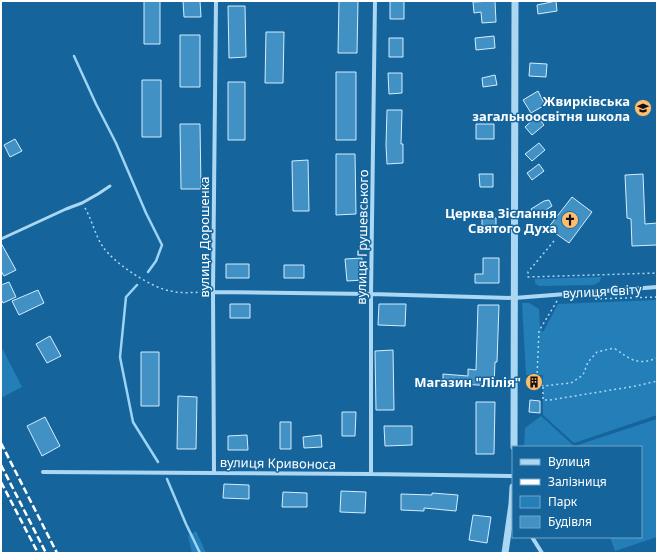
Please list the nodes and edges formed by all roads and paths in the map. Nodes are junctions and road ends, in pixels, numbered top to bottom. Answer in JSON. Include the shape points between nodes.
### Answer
{"nodes":[{"id":1,"x":216,"y":1,"type":"edge"},
{"id":2,"x":375,"y":1,"type":"edge"},
{"id":3,"x":515,"y":1,"type":"edge"},
{"id":4,"x":110,"y":186,"type":"dead end"},
{"id":5,"x":82,"y":203,"type":"junction"},
{"id":6,"x":1,"y":239,"type":"edge"},
{"id":7,"x":554,"y":241,"type":"dead end"},
{"id":8,"x":657,"y":273,"type":"edge"},
{"id":9,"x":657,"y":287,"type":"edge"},
{"id":10,"x":213,"y":292,"type":"junction"},
{"id":11,"x":371,"y":294,"type":"junction"},
{"id":12,"x":657,"y":297,"type":"edge"},
{"id":13,"x":514,"y":298,"type":"junction"},
{"id":14,"x":596,"y":299,"type":"dead end"},
{"id":15,"x":558,"y":300,"type":"dead end"},
{"id":16,"x":657,"y":358,"type":"edge"},
{"id":17,"x":657,"y":381,"type":"edge"},
{"id":18,"x":543,"y":386,"type":"junction"},
{"id":19,"x":514,"y":446,"type":"edge"},
{"id":20,"x":43,"y":472,"type":"dead end"},
{"id":21,"x":214,"y":472,"type":"junction"},
{"id":22,"x":370,"y":474,"type":"junction"},
{"id":23,"x":512,"y":476,"type":"edge"},
{"id":24,"x":512,"y":504,"type":"edge"},
{"id":25,"x":533,"y":538,"type":"edge"},
{"id":26,"x":505,"y":553,"type":"edge"},
{"id":27,"x":542,"y":553,"type":"edge"}],
"edges":[{"from":1,"to":10,"type":"street","name":"вулиця Дорошенка"},
{"from":2,"to":11,"type":"street","name":"вулиця Грушевського"},
{"from":3,"to":13,"type":"street"},
{"from":4,"to":5,"type":"lane"},
{"from":5,"to":6,"type":"lane"},
{"from":5,"to":10,"type":"path","via":[[102,246],[121,265],[151,284],[171,291]]},
{"from":7,"to":8,"type":"path","via":[[528,272],[528,277]]},
{"from":9,"to":13,"type":"street"},
{"from":10,"to":11,"type":"street"},
{"from":10,"to":21,"type":"street","name":"вулиця Дорошенка"},
{"from":11,"to":13,"type":"street"},
{"from":11,"to":22,"type":"street","name":"вулиця Грушевського"},
{"from":12,"to":14,"type":"path","name":"вулиця Світу"},
{"from":13,"to":19,"type":"street"},
{"from":15,"to":18,"type":"path","name":"вулиця Світу","via":[[539,331],[537,376]]},
{"from":16,"to":18,"type":"path","via":[[636,362],[614,348],[597,352],[588,362],[583,375],[571,383]]},
{"from":17,"to":18,"type":"path","via":[[550,400],[543,400]]},
{"from":20,"to":21,"type":"street","name":"вулиця Кривоноса"},
{"from":21,"to":22,"type":"street","name":"вулиця Кривоноса"},
{"from":22,"to":23,"type":"street","name":"вулиця Кривоноса"},
{"from":24,"to":26,"type":"street"},
{"from":25,"to":27,"type":"street"}]}
